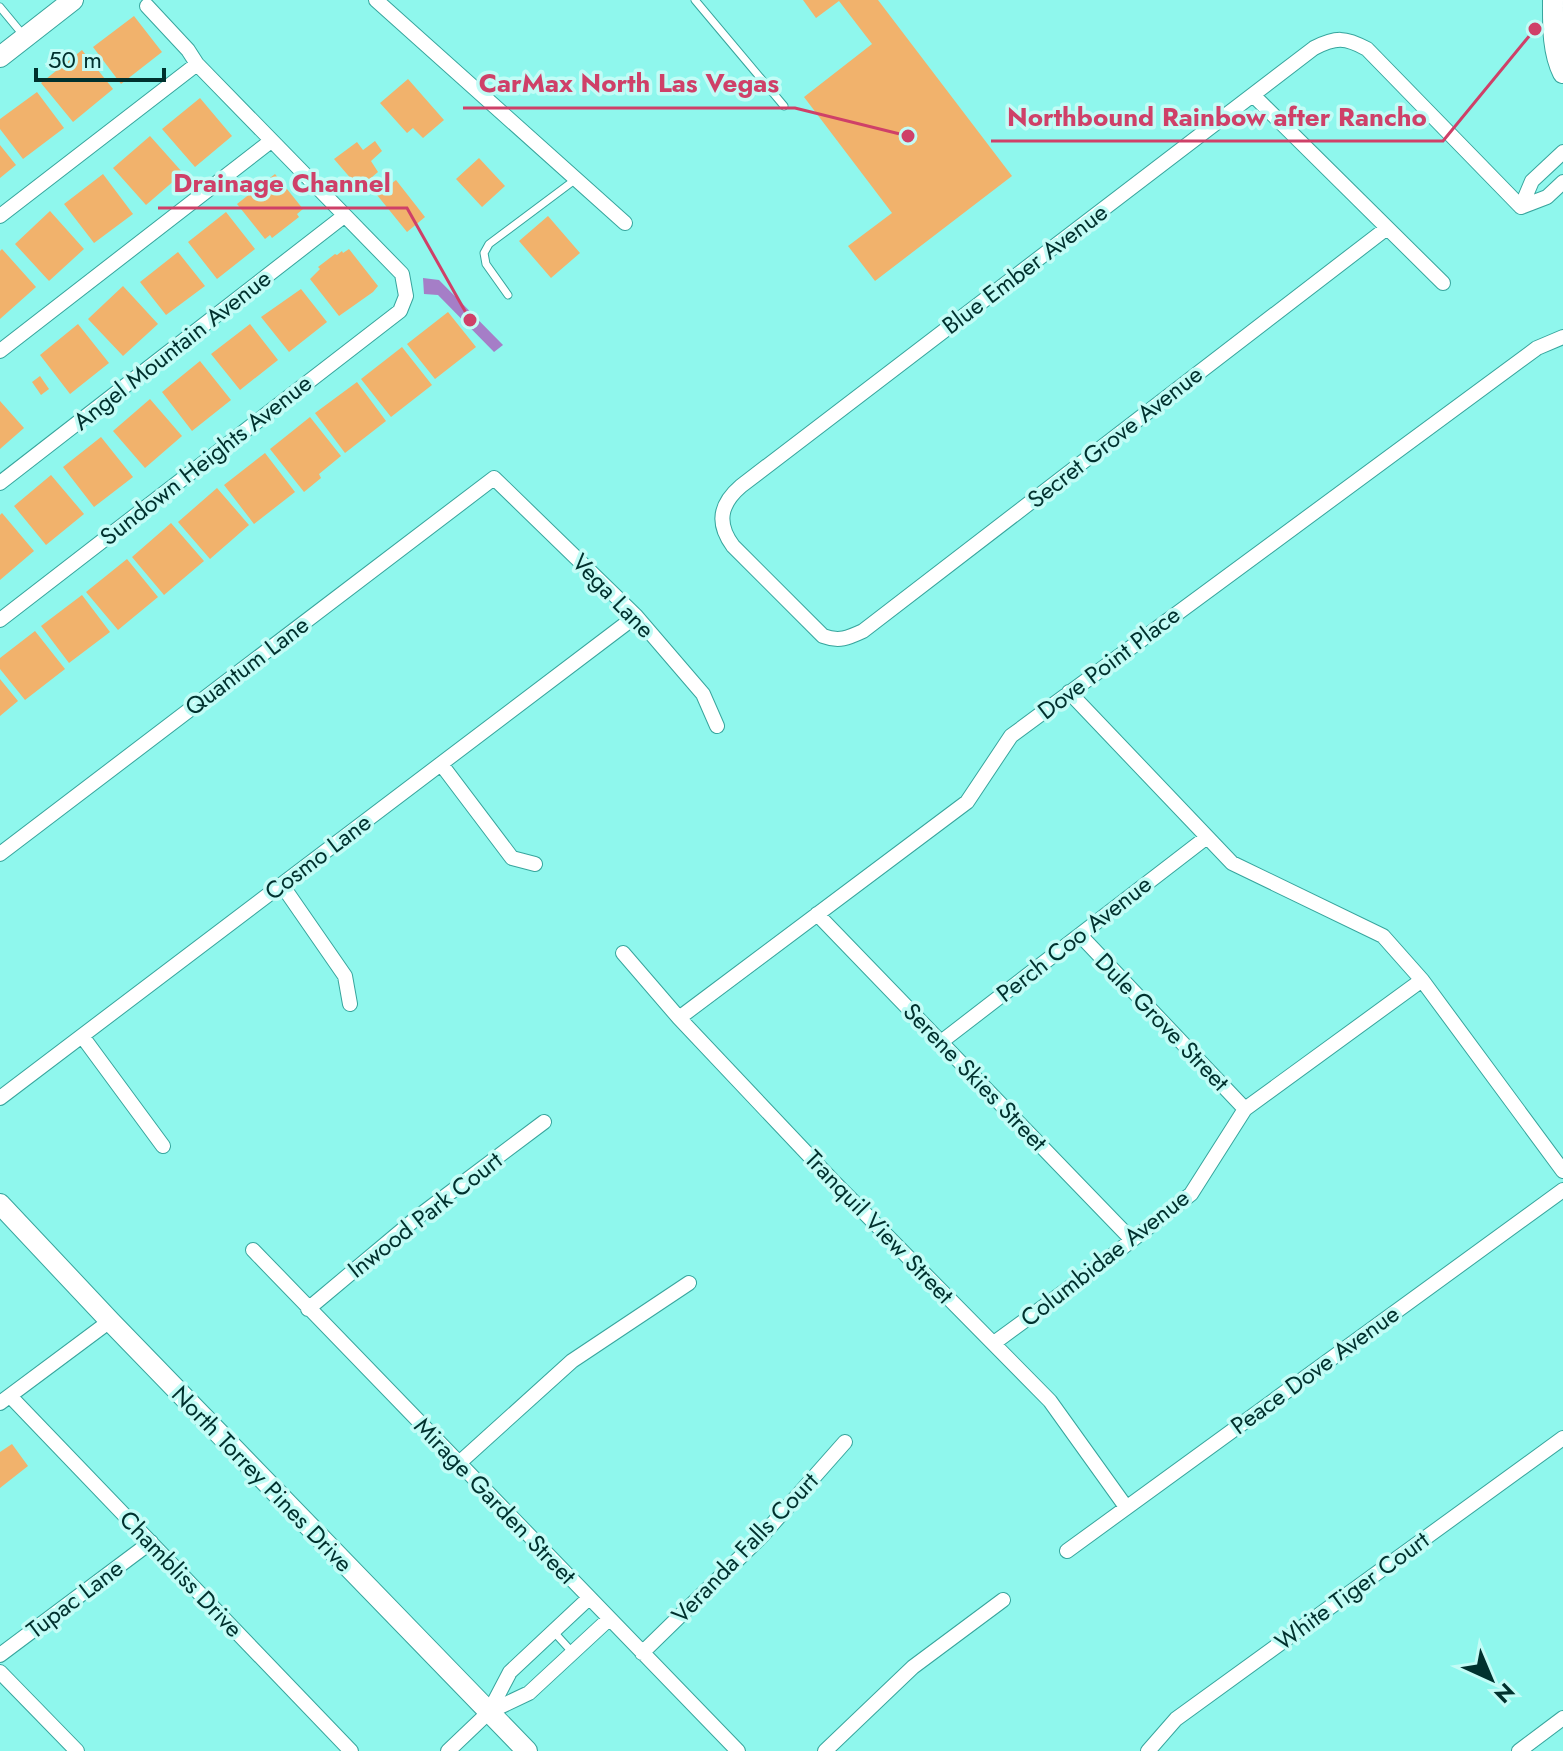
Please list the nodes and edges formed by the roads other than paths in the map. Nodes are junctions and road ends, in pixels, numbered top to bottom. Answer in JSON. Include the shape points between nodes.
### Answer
{"nodes":[{"id":1,"x":73,"y":0,"type":"edge"},
{"id":2,"x":376,"y":0,"type":"edge"},
{"id":3,"x":695,"y":0,"type":"edge"},
{"id":4,"x":1553,"y":0,"type":"edge"},
{"id":5,"x":147,"y":6,"type":"dead end"},
{"id":6,"x":0,"y":7,"type":"edge"},
{"id":7,"x":25,"y":38,"type":"junction"},
{"id":8,"x":0,"y":57,"type":"edge"},
{"id":9,"x":197,"y":64,"type":"junction"},
{"id":10,"x":1563,"y":73,"type":"edge"},
{"id":11,"x":1253,"y":95,"type":"junction"},
{"id":12,"x":784,"y":106,"type":"dead end"},
{"id":13,"x":271,"y":141,"type":"junction"},
{"id":14,"x":1563,"y":152,"type":"edge"},
{"id":15,"x":1550,"y":165,"type":"junction"},
{"id":16,"x":576,"y":179,"type":"junction"},
{"id":17,"x":1563,"y":180,"type":"edge"},
{"id":18,"x":1521,"y":207,"type":"junction"},
{"id":19,"x":0,"y":216,"type":"edge"},
{"id":20,"x":344,"y":216,"type":"junction"},
{"id":21,"x":625,"y":223,"type":"dead end"},
{"id":22,"x":1387,"y":228,"type":"junction"},
{"id":23,"x":1443,"y":283,"type":"dead end"},
{"id":24,"x":508,"y":295,"type":"dead end"},
{"id":25,"x":1563,"y":337,"type":"edge"},
{"id":26,"x":0,"y":351,"type":"edge"},
{"id":27,"x":494,"y":478,"type":"joint"},
{"id":28,"x":0,"y":483,"type":"edge"},
{"id":29,"x":636,"y":616,"type":"junction"},
{"id":30,"x":0,"y":620,"type":"edge"},
{"id":31,"x":841,"y":640,"type":"joint"},
{"id":32,"x":1069,"y":692,"type":"junction"},
{"id":33,"x":717,"y":726,"type":"dead end"},
{"id":34,"x":441,"y":764,"type":"junction"},
{"id":35,"x":1207,"y":837,"type":"junction"},
{"id":36,"x":0,"y":854,"type":"edge"},
{"id":37,"x":535,"y":864,"type":"dead end"},
{"id":38,"x":282,"y":885,"type":"junction"},
{"id":39,"x":817,"y":914,"type":"junction"},
{"id":40,"x":1080,"y":935,"type":"junction"},
{"id":41,"x":623,"y":953,"type":"dead end"},
{"id":42,"x":1422,"y":980,"type":"junction"},
{"id":43,"x":350,"y":1004,"type":"dead end"},
{"id":44,"x":679,"y":1018,"type":"junction"},
{"id":45,"x":82,"y":1036,"type":"junction"},
{"id":46,"x":941,"y":1042,"type":"junction"},
{"id":47,"x":0,"y":1098,"type":"edge"},
{"id":48,"x":1245,"y":1109,"type":"junction"},
{"id":49,"x":544,"y":1122,"type":"dead end"},
{"id":50,"x":163,"y":1146,"type":"dead end"},
{"id":51,"x":1563,"y":1171,"type":"edge"},
{"id":52,"x":1563,"y":1190,"type":"edge"},
{"id":53,"x":0,"y":1204,"type":"edge"},
{"id":54,"x":1132,"y":1240,"type":"junction"},
{"id":55,"x":253,"y":1250,"type":"dead end"},
{"id":56,"x":689,"y":1283,"type":"dead end"},
{"id":57,"x":308,"y":1309,"type":"junction"},
{"id":58,"x":110,"y":1321,"type":"junction"},
{"id":59,"x":994,"y":1343,"type":"junction"},
{"id":60,"x":5,"y":1400,"type":"edge"},
{"id":61,"x":1563,"y":1438,"type":"edge"},
{"id":62,"x":845,"y":1442,"type":"dead end"},
{"id":63,"x":458,"y":1464,"type":"junction"},
{"id":64,"x":1126,"y":1507,"type":"junction"},
{"id":65,"x":151,"y":1542,"type":"junction"},
{"id":66,"x":1067,"y":1551,"type":"dead end"},
{"id":67,"x":589,"y":1598,"type":"junction"},
{"id":68,"x":1003,"y":1600,"type":"dead end"},
{"id":69,"x":609,"y":1619,"type":"junction"},
{"id":70,"x":553,"y":1631,"type":"junction"},
{"id":71,"x":573,"y":1653,"type":"junction"},
{"id":72,"x":642,"y":1653,"type":"junction"},
{"id":73,"x":0,"y":1655,"type":"edge"},
{"id":74,"x":0,"y":1672,"type":"edge"},
{"id":75,"x":489,"y":1712,"type":"junction"},
{"id":76,"x":1563,"y":1718,"type":"edge"},
{"id":77,"x":77,"y":1751,"type":"edge"},
{"id":78,"x":351,"y":1751,"type":"edge"},
{"id":79,"x":448,"y":1751,"type":"edge"},
{"id":80,"x":527,"y":1751,"type":"edge"},
{"id":81,"x":738,"y":1751,"type":"edge"},
{"id":82,"x":825,"y":1751,"type":"edge"},
{"id":83,"x":1148,"y":1751,"type":"edge"},
{"id":84,"x":1519,"y":1751,"type":"edge"}],
"edges":[{"from":1,"to":7,"type":"street"},
{"from":2,"to":16,"type":"street"},
{"from":3,"to":12,"type":"lane"},
{"from":4,"to":10,"type":"street","via":[[1553,30]]},
{"from":5,"to":9,"type":"street"},
{"from":6,"to":7,"type":"lane"},
{"from":7,"to":8,"type":"street"},
{"from":9,"to":13,"type":"street"},
{"from":9,"to":19,"type":"street"},
{"from":11,"to":18,"type":"street","name":"Blue Ember Avenue","via":[[1314,48],[1330,40],[1355,42]]},
{"from":11,"to":22,"type":"street"},
{"from":11,"to":31,"type":"street","name":"Blue Ember Avenue","via":[[730,495],[722,516],[726,537],[813,628]]},
{"from":13,"to":20,"type":"street"},
{"from":13,"to":26,"type":"street"},
{"from":14,"to":15,"type":"street"},
{"from":15,"to":17,"type":"lane"},
{"from":15,"to":18,"type":"street","via":[[1532,181]]},
{"from":16,"to":21,"type":"street"},
{"from":16,"to":24,"type":"lane","via":[[489,244],[486,264]]},
{"from":17,"to":18,"type":"street","via":[[1547,197]]},
{"from":20,"to":28,"type":"street","name":"Angel Mountain Avenue"},
{"from":20,"to":30,"type":"street","name":"Sundown Heights Avenue","via":[[402,274],[406,296],[400,311]]},
{"from":22,"to":23,"type":"street"},
{"from":22,"to":31,"type":"street","name":"Secret Grove Avenue","via":[[863,631]]},
{"from":25,"to":32,"type":"street","name":"Dove Point Place","via":[[1537,348]]},
{"from":27,"to":29,"type":"street","name":"Vega Lane"},
{"from":27,"to":36,"type":"street","name":"Quantum Lane"},
{"from":29,"to":33,"type":"street","name":"Vega Lane","via":[[703,694]]},
{"from":29,"to":34,"type":"street","name":"Cosmo Lane"},
{"from":32,"to":35,"type":"street"},
{"from":32,"to":39,"type":"street","name":"Dove Point Place","via":[[1011,736],[967,802]]},
{"from":34,"to":37,"type":"street","via":[[512,858]]},
{"from":34,"to":38,"type":"street","name":"Cosmo Lane"},
{"from":35,"to":40,"type":"street","name":"Perch Coo Avenue"},
{"from":35,"to":42,"type":"street","via":[[1232,863],[1383,936]]},
{"from":38,"to":43,"type":"street","via":[[345,976]]},
{"from":38,"to":45,"type":"street","name":"Cosmo Lane"},
{"from":39,"to":44,"type":"street","name":"Dove Point Place"},
{"from":39,"to":46,"type":"street","name":"Serene Skies Street"},
{"from":40,"to":46,"type":"street","name":"Perch Coo Avenue"},
{"from":40,"to":48,"type":"street","name":"Dule Grove Street"},
{"from":41,"to":44,"type":"street","name":"Tranquil View Street"},
{"from":42,"to":48,"type":"street","name":"Columbidae Avenue"},
{"from":42,"to":51,"type":"street"},
{"from":44,"to":59,"type":"street","name":"Tranquil View Street"},
{"from":45,"to":47,"type":"street","name":"Cosmo Lane"},
{"from":45,"to":50,"type":"street"},
{"from":46,"to":54,"type":"street","name":"Serene Skies Street"},
{"from":48,"to":54,"type":"street","name":"Columbidae Avenue","via":[[1191,1194]]},
{"from":49,"to":57,"type":"street","name":"Inwood Park Court"},
{"from":52,"to":64,"type":"street","name":"Peace Dove Avenue"},
{"from":53,"to":58,"type":"street","name":"North Torrey Pines Drive"},
{"from":54,"to":59,"type":"street","name":"Columbidae Avenue"},
{"from":55,"to":57,"type":"street","name":"Mirage Garden Street"},
{"from":56,"to":63,"type":"street","via":[[572,1361]]},
{"from":57,"to":63,"type":"street","name":"Mirage Garden Street"},
{"from":58,"to":60,"type":"street"},
{"from":58,"to":75,"type":"street","name":"North Torrey Pines Drive"},
{"from":59,"to":64,"type":"street","name":"Tranquil View Street","via":[[1050,1401]]},
{"from":60,"to":65,"type":"street","name":"Chambliss Drive"},
{"from":61,"to":83,"type":"street","name":"White Tiger Court","via":[[1176,1719]]},
{"from":62,"to":72,"type":"street","name":"Veranda Falls Court","via":[[761,1537]]},
{"from":63,"to":67,"type":"street","name":"Mirage Garden Street"},
{"from":64,"to":66,"type":"street","name":"Peace Dove Avenue"},
{"from":65,"to":73,"type":"street","name":"Tupac Lane"},
{"from":65,"to":78,"type":"street","name":"Chambliss Drive"},
{"from":67,"to":69,"type":"street","name":"Mirage Garden Street"},
{"from":67,"to":70,"type":"street"},
{"from":68,"to":82,"type":"street","via":[[913,1667]]},
{"from":69,"to":71,"type":"street"},
{"from":69,"to":72,"type":"street","name":"Mirage Garden Street"},
{"from":70,"to":71,"type":"lane"},
{"from":70,"to":75,"type":"street","via":[[510,1672]]},
{"from":71,"to":75,"type":"street","via":[[529,1693]]},
{"from":72,"to":81,"type":"street","name":"Mirage Garden Street"},
{"from":74,"to":77,"type":"street"},
{"from":75,"to":79,"type":"street"},
{"from":75,"to":80,"type":"street","name":"North Torrey Pines Drive"},
{"from":76,"to":84,"type":"street"}]}
